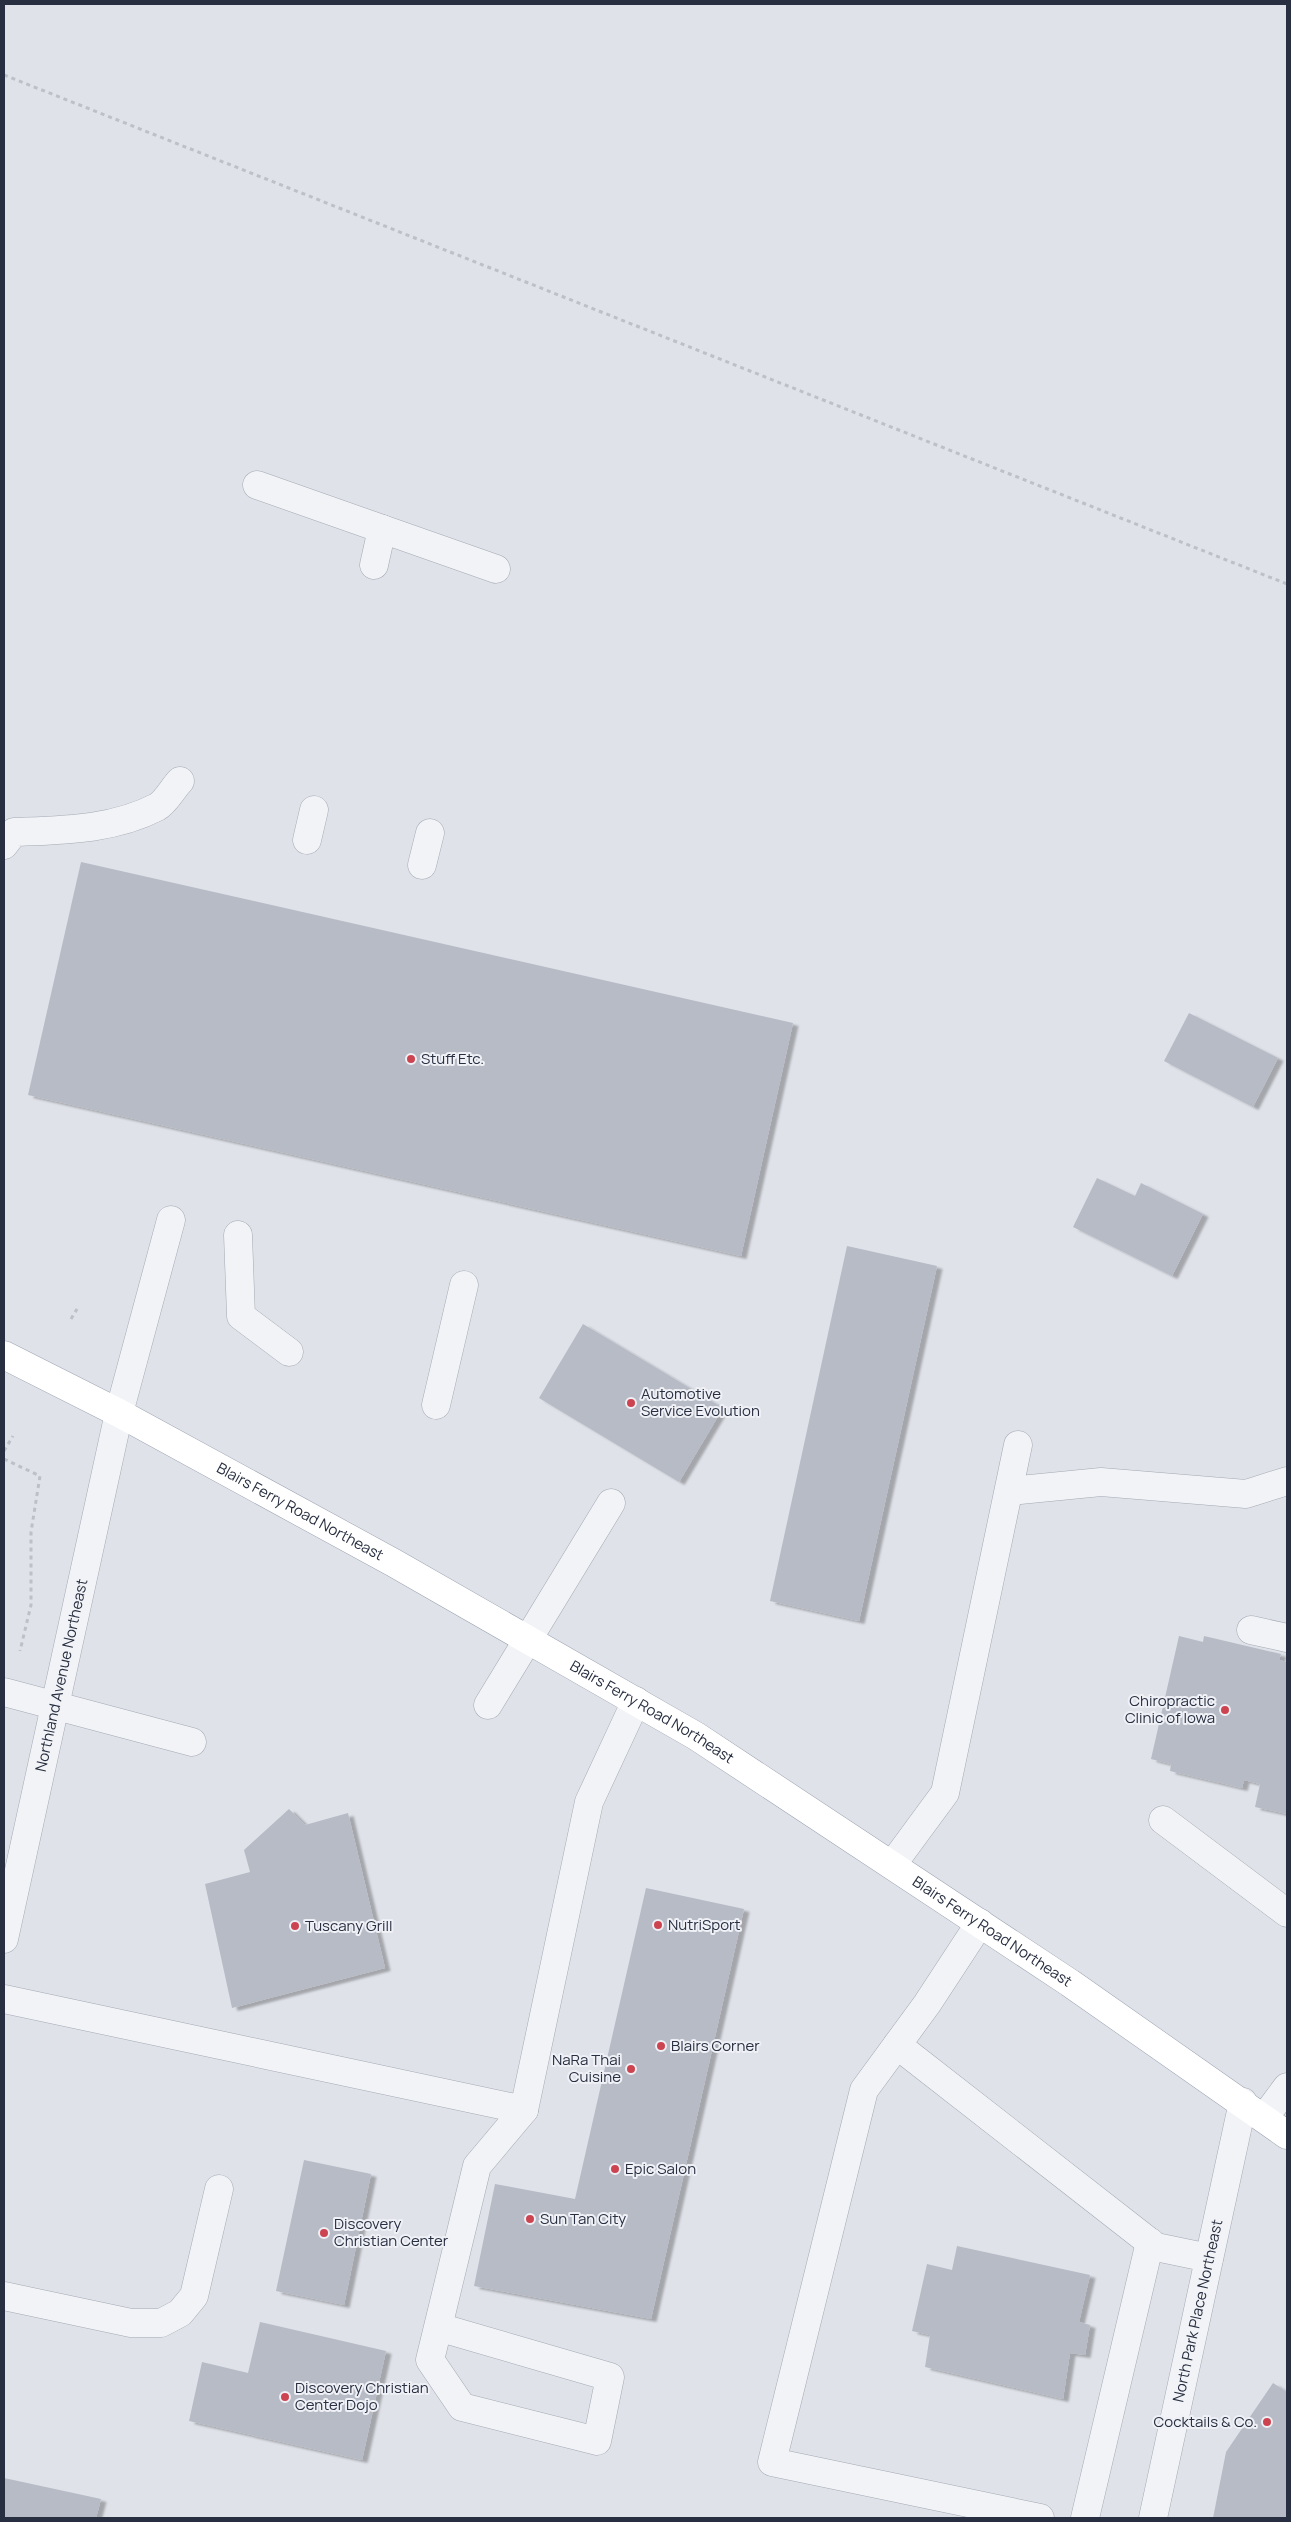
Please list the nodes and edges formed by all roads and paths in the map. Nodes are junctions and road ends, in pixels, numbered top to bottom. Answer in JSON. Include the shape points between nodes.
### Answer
{"nodes":[{"id":1,"x":4,"y":74,"type":"edge"},
{"id":2,"x":257,"y":485,"type":"dead end"},
{"id":3,"x":382,"y":529,"type":"junction"},
{"id":4,"x":374,"y":565,"type":"dead end"},
{"id":5,"x":496,"y":569,"type":"dead end"},
{"id":6,"x":1287,"y":584,"type":"edge"},
{"id":7,"x":180,"y":781,"type":"dead end"},
{"id":8,"x":314,"y":810,"type":"dead end"},
{"id":9,"x":430,"y":832,"type":"dead end"},
{"id":10,"x":307,"y":840,"type":"dead end"},
{"id":11,"x":4,"y":845,"type":"edge"},
{"id":12,"x":422,"y":865,"type":"dead end"},
{"id":13,"x":171,"y":1220,"type":"dead end"},
{"id":14,"x":238,"y":1234,"type":"dead end"},
{"id":15,"x":464,"y":1285,"type":"dead end"},
{"id":16,"x":77,"y":1309,"type":"dead end"},
{"id":17,"x":72,"y":1319,"type":"dead end"},
{"id":18,"x":289,"y":1352,"type":"dead end"},
{"id":19,"x":4,"y":1355,"type":"edge"},
{"id":20,"x":436,"y":1405,"type":"dead end"},
{"id":21,"x":119,"y":1412,"type":"junction"},
{"id":22,"x":13,"y":1436,"type":"dead end"},
{"id":23,"x":1018,"y":1445,"type":"dead end"},
{"id":24,"x":4,"y":1451,"type":"edge"},
{"id":25,"x":4,"y":1459,"type":"edge"},
{"id":26,"x":1287,"y":1481,"type":"edge"},
{"id":27,"x":1009,"y":1491,"type":"junction"},
{"id":28,"x":611,"y":1503,"type":"dead end"},
{"id":29,"x":1250,"y":1630,"type":"dead end"},
{"id":30,"x":1287,"y":1638,"type":"edge"},
{"id":31,"x":529,"y":1641,"type":"junction"},
{"id":32,"x":20,"y":1651,"type":"dead end"},
{"id":33,"x":4,"y":1692,"type":"edge"},
{"id":34,"x":636,"y":1701,"type":"junction"},
{"id":35,"x":55,"y":1705,"type":"junction"},
{"id":36,"x":488,"y":1705,"type":"dead end"},
{"id":37,"x":192,"y":1742,"type":"dead end"},
{"id":38,"x":1163,"y":1820,"type":"dead end"},
{"id":39,"x":892,"y":1865,"type":"junction"},
{"id":40,"x":1287,"y":1913,"type":"edge"},
{"id":41,"x":980,"y":1923,"type":"junction"},
{"id":42,"x":4,"y":1935,"type":"edge"},
{"id":43,"x":4,"y":1999,"type":"edge"},
{"id":44,"x":897,"y":2045,"type":"junction"},
{"id":45,"x":1287,"y":2087,"type":"edge"},
{"id":46,"x":524,"y":2110,"type":"junction"},
{"id":47,"x":1266,"y":2119,"type":"edge"},
{"id":48,"x":219,"y":2188,"type":"dead end"},
{"id":49,"x":1150,"y":2242,"type":"junction"},
{"id":50,"x":1209,"y":2258,"type":"junction"},
{"id":51,"x":4,"y":2296,"type":"edge"},
{"id":52,"x":438,"y":2327,"type":"junction"},
{"id":53,"x":1040,"y":2518,"type":"edge"},
{"id":54,"x":1085,"y":2518,"type":"edge"},
{"id":55,"x":1153,"y":2518,"type":"edge"}],
"edges":[{"from":1,"to":6,"type":"path"},
{"from":2,"to":3,"type":"street"},
{"from":3,"to":4,"type":"street"},
{"from":3,"to":5,"type":"street"},
{"from":7,"to":11,"type":"street","via":[[159,806],[140,813],[88,829],[14,832]]},
{"from":8,"to":10,"type":"street"},
{"from":9,"to":12,"type":"street"},
{"from":13,"to":21,"type":"street","name":"Northland Avenue Northeast"},
{"from":14,"to":18,"type":"street","via":[[241,1316]]},
{"from":15,"to":20,"type":"street"},
{"from":16,"to":17,"type":"path"},
{"from":19,"to":21,"type":"main road","name":"Blairs Ferry Road Northeast"},
{"from":21,"to":31,"type":"main road","name":"Blairs Ferry Road Northeast"},
{"from":21,"to":35,"type":"street","name":"Northland Avenue Northeast"},
{"from":22,"to":24,"type":"path"},
{"from":23,"to":27,"type":"street"},
{"from":25,"to":32,"type":"path","via":[[40,1476],[30,1532],[31,1605]]},
{"from":26,"to":27,"type":"street","via":[[1246,1494],[1102,1482]]},
{"from":27,"to":39,"type":"street","via":[[945,1792]]},
{"from":28,"to":31,"type":"street"},
{"from":29,"to":30,"type":"street"},
{"from":31,"to":34,"type":"main road","name":"Blairs Ferry Road Northeast"},
{"from":31,"to":36,"type":"street"},
{"from":33,"to":35,"type":"street"},
{"from":34,"to":39,"type":"main road","name":"Blairs Ferry Road Northeast","via":[[696,1736]]},
{"from":34,"to":46,"type":"street","via":[[589,1802]]},
{"from":35,"to":37,"type":"street"},
{"from":35,"to":42,"type":"street","name":"Northland Avenue Northeast"},
{"from":38,"to":40,"type":"street"},
{"from":39,"to":41,"type":"main road","name":"Blairs Ferry Road Northeast"},
{"from":41,"to":44,"type":"street"},
{"from":41,"to":47,"type":"main road","name":"Blairs Ferry Road Northeast"},
{"from":43,"to":46,"type":"street"},
{"from":44,"to":49,"type":"street"},
{"from":44,"to":53,"type":"street","via":[[864,2090],[772,2462]]},
{"from":45,"to":47,"type":"street"},
{"from":46,"to":52,"type":"street","via":[[477,2166]]},
{"from":47,"to":50,"type":"street","name":"North Park Place Northeast"},
{"from":48,"to":51,"type":"street","via":[[194,2296],[180,2314],[162,2323],[131,2323]]},
{"from":49,"to":50,"type":"street","via":[[1156,2247]]},
{"from":49,"to":54,"type":"street"},
{"from":50,"to":55,"type":"street","name":"North Park Place Northeast"},
{"from":52,"to":52,"type":"street","via":[[610,2377],[596,2441],[462,2408],[430,2360]]}]}
